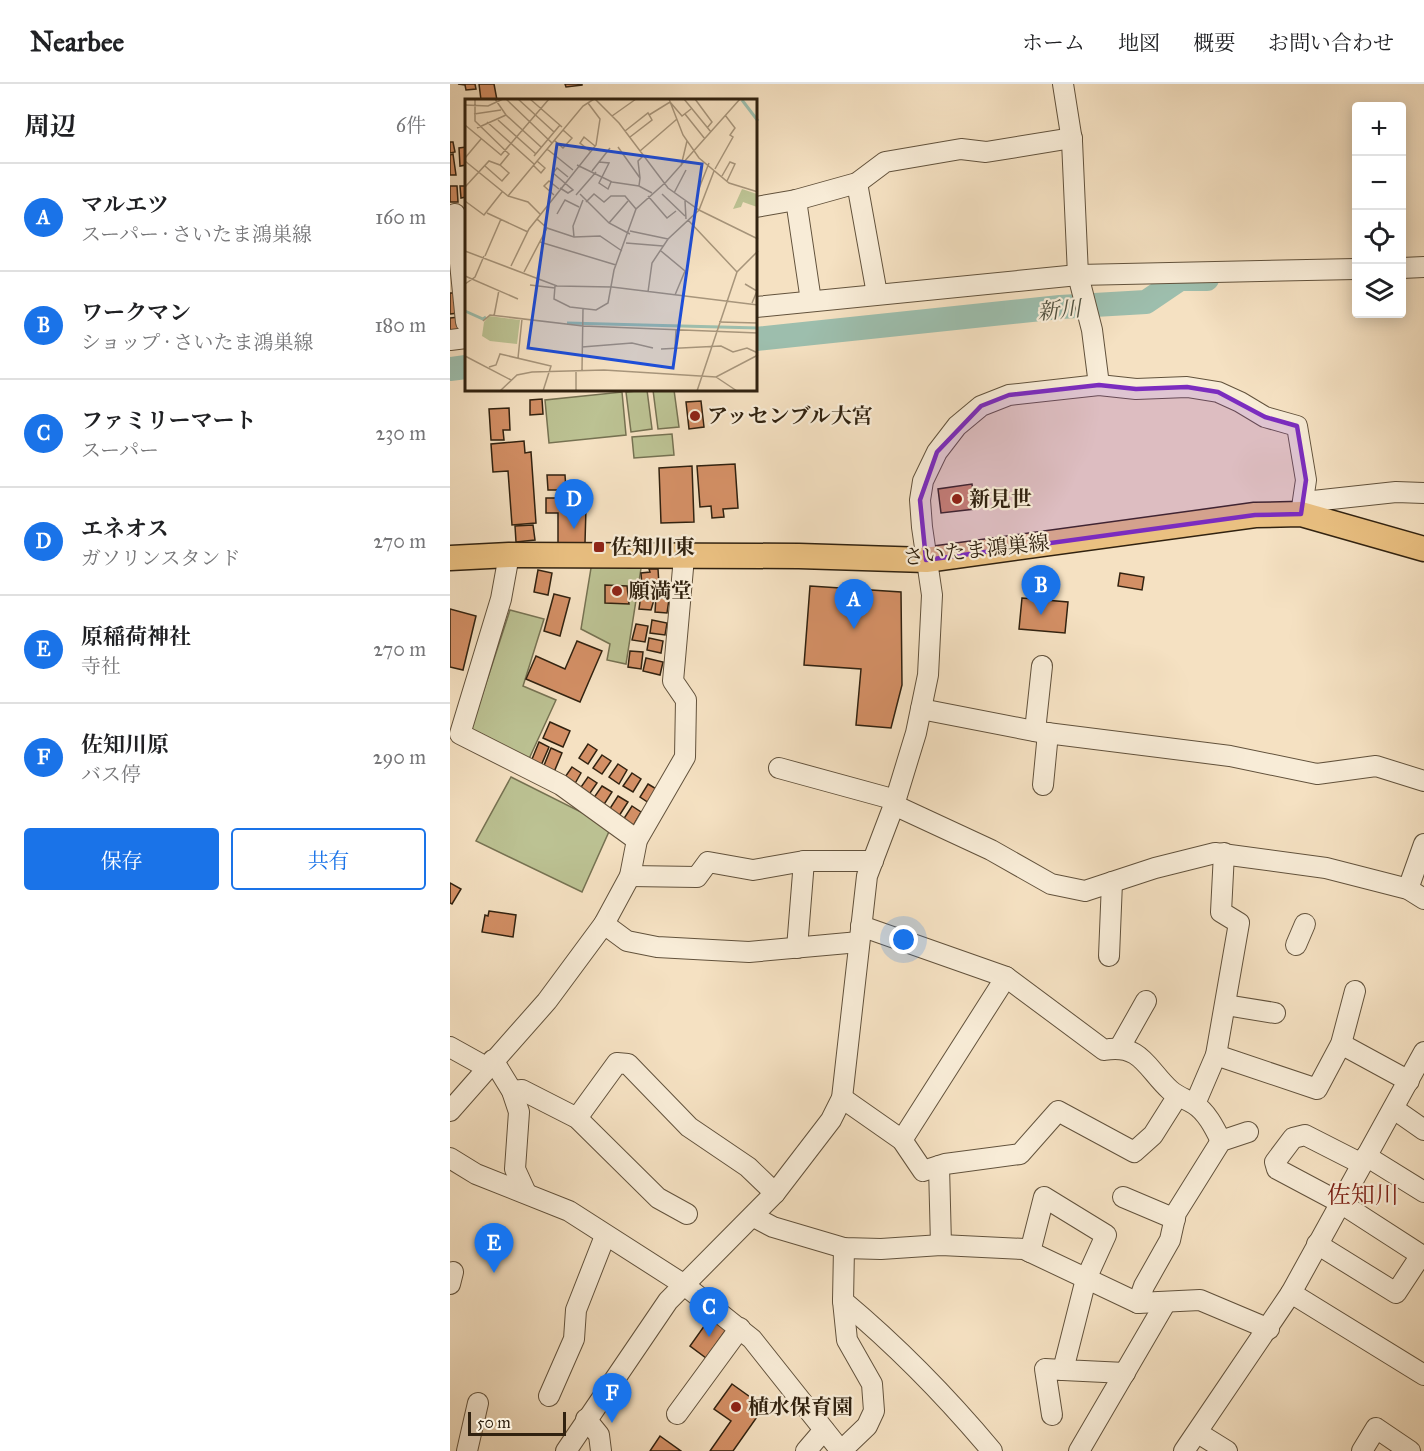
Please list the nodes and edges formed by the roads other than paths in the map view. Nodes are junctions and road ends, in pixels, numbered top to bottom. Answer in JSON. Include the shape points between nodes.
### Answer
{"nodes":[{"id":1,"x":1063,"y":84,"type":"edge"},
{"id":2,"x":1072,"y":138,"type":"junction"},
{"id":3,"x":858,"y":183,"type":"junction"},
{"id":4,"x":796,"y":200,"type":"junction"},
{"id":5,"x":758,"y":207,"type":"edge"},
{"id":6,"x":457,"y":214,"type":"edge"},
{"id":7,"x":1424,"y":267,"type":"edge"},
{"id":8,"x":1406,"y":268,"type":"edge"},
{"id":9,"x":1352,"y":269,"type":"edge"},
{"id":10,"x":1079,"y":277,"type":"junction"},
{"id":11,"x":877,"y":294,"type":"junction"},
{"id":12,"x":811,"y":301,"type":"junction"},
{"id":13,"x":758,"y":307,"type":"edge"},
{"id":14,"x":465,"y":310,"type":"edge"},
{"id":15,"x":465,"y":338,"type":"edge"},
{"id":16,"x":450,"y":340,"type":"edge"},
{"id":17,"x":1099,"y":385,"type":"junction"},
{"id":18,"x":1424,"y":493,"type":"edge"},
{"id":19,"x":1303,"y":508,"type":"junction"},
{"id":20,"x":1424,"y":549,"type":"edge"},
{"id":21,"x":509,"y":555,"type":"junction"},
{"id":22,"x":684,"y":557,"type":"junction"},
{"id":23,"x":450,"y":558,"type":"edge"},
{"id":24,"x":926,"y":560,"type":"junction"},
{"id":25,"x":1042,"y":666,"type":"dead end"},
{"id":26,"x":921,"y":709,"type":"junction"},
{"id":27,"x":1042,"y":732,"type":"junction"},
{"id":28,"x":778,"y":768,"type":"dead end"},
{"id":29,"x":1424,"y":781,"type":"edge"},
{"id":30,"x":1043,"y":785,"type":"dead end"},
{"id":31,"x":895,"y":803,"type":"junction"},
{"id":32,"x":637,"y":840,"type":"junction"},
{"id":33,"x":1424,"y":844,"type":"edge"},
{"id":34,"x":1224,"y":853,"type":"junction"},
{"id":35,"x":804,"y":861,"type":"junction"},
{"id":36,"x":873,"y":861,"type":"junction"},
{"id":37,"x":630,"y":876,"type":"junction"},
{"id":38,"x":1112,"y":882,"type":"junction"},
{"id":39,"x":1416,"y":894,"type":"edge"},
{"id":40,"x":604,"y":924,"type":"junction"},
{"id":41,"x":1305,"y":924,"type":"dead end"},
{"id":42,"x":860,"y":934,"type":"junction"},
{"id":43,"x":1296,"y":945,"type":"dead end"},
{"id":44,"x":797,"y":948,"type":"junction"},
{"id":45,"x":1109,"y":956,"type":"dead end"},
{"id":46,"x":1006,"y":977,"type":"junction"},
{"id":47,"x":1355,"y":991,"type":"dead end"},
{"id":48,"x":1146,"y":1001,"type":"dead end"},
{"id":49,"x":1226,"y":1005,"type":"junction"},
{"id":50,"x":1275,"y":1013,"type":"dead end"},
{"id":51,"x":1341,"y":1044,"type":"junction"},
{"id":52,"x":450,"y":1047,"type":"edge"},
{"id":53,"x":1120,"y":1047,"type":"junction"},
{"id":54,"x":1424,"y":1052,"type":"edge"},
{"id":55,"x":1216,"y":1055,"type":"junction"},
{"id":56,"x":490,"y":1064,"type":"junction"},
{"id":57,"x":1409,"y":1081,"type":"junction"},
{"id":58,"x":512,"y":1091,"type":"junction"},
{"id":59,"x":842,"y":1098,"type":"junction"},
{"id":60,"x":1186,"y":1101,"type":"junction"},
{"id":61,"x":1394,"y":1109,"type":"junction"},
{"id":62,"x":450,"y":1111,"type":"edge"},
{"id":63,"x":577,"y":1118,"type":"junction"},
{"id":64,"x":1424,"y":1130,"type":"edge"},
{"id":65,"x":1248,"y":1132,"type":"dead end"},
{"id":66,"x":902,"y":1140,"type":"junction"},
{"id":67,"x":1221,"y":1141,"type":"junction"},
{"id":68,"x":450,"y":1158,"type":"edge"},
{"id":69,"x":1364,"y":1160,"type":"junction"},
{"id":70,"x":939,"y":1166,"type":"junction"},
{"id":71,"x":1424,"y":1192,"type":"edge"},
{"id":72,"x":526,"y":1193,"type":"junction"},
{"id":73,"x":775,"y":1193,"type":"junction"},
{"id":74,"x":1123,"y":1197,"type":"dead end"},
{"id":75,"x":1339,"y":1202,"type":"junction"},
{"id":76,"x":687,"y":1214,"type":"dead end"},
{"id":77,"x":754,"y":1217,"type":"junction"},
{"id":78,"x":1175,"y":1219,"type":"junction"},
{"id":79,"x":605,"y":1236,"type":"junction"},
{"id":80,"x":1317,"y":1244,"type":"junction"},
{"id":81,"x":941,"y":1245,"type":"junction"},
{"id":82,"x":844,"y":1248,"type":"junction"},
{"id":83,"x":1030,"y":1252,"type":"junction"},
{"id":84,"x":1086,"y":1279,"type":"junction"},
{"id":85,"x":683,"y":1284,"type":"junction"},
{"id":86,"x":1291,"y":1293,"type":"junction"},
{"id":87,"x":843,"y":1301,"type":"junction"},
{"id":88,"x":1166,"y":1302,"type":"junction"},
{"id":89,"x":1138,"y":1303,"type":"junction"},
{"id":90,"x":740,"y":1329,"type":"junction"},
{"id":91,"x":1269,"y":1329,"type":"junction"},
{"id":92,"x":1063,"y":1370,"type":"junction"},
{"id":93,"x":1125,"y":1373,"type":"junction"},
{"id":94,"x":1424,"y":1375,"type":"edge"},
{"id":95,"x":549,"y":1396,"type":"dead end"},
{"id":96,"x":478,"y":1403,"type":"dead end"},
{"id":97,"x":677,"y":1414,"type":"dead end"},
{"id":98,"x":1052,"y":1415,"type":"dead end"},
{"id":99,"x":586,"y":1419,"type":"junction"},
{"id":100,"x":824,"y":1430,"type":"junction"},
{"id":101,"x":1197,"y":1433,"type":"junction"},
{"id":102,"x":467,"y":1451,"type":"edge"},
{"id":103,"x":566,"y":1451,"type":"edge"},
{"id":104,"x":601,"y":1451,"type":"edge"},
{"id":105,"x":806,"y":1451,"type":"edge"},
{"id":106,"x":841,"y":1451,"type":"edge"},
{"id":107,"x":992,"y":1451,"type":"edge"},
{"id":108,"x":1078,"y":1451,"type":"edge"},
{"id":109,"x":1184,"y":1451,"type":"edge"},
{"id":110,"x":1227,"y":1451,"type":"edge"},
{"id":111,"x":1362,"y":1451,"type":"edge"},
{"id":112,"x":1410,"y":1451,"type":"edge"}],
"edges":[{"from":1,"to":2,"type":"street"},
{"from":2,"to":3,"type":"street","via":[[885,162]]},
{"from":2,"to":10,"type":"street"},
{"from":3,"to":4,"type":"street"},
{"from":3,"to":11,"type":"street"},
{"from":4,"to":5,"type":"street"},
{"from":4,"to":12,"type":"street"},
{"from":6,"to":14,"type":"street"},
{"from":7,"to":8,"type":"street"},
{"from":9,"to":10,"type":"street"},
{"from":10,"to":11,"type":"street"},
{"from":10,"to":17,"type":"street","via":[[1092,330]]},
{"from":11,"to":12,"type":"street"},
{"from":12,"to":13,"type":"street"},
{"from":15,"to":16,"type":"street"},
{"from":17,"to":19,"type":"street","via":[[1137,389],[1187,387],[1218,393],[1265,417],[1297,426],[1306,480]]},
{"from":17,"to":24,"type":"street","via":[[1009,395],[981,406],[957,426],[937,452],[923,481],[920,500]]},
{"from":18,"to":19,"type":"street","via":[[1396,492]]},
{"from":19,"to":20,"type":"main road","name":"さいたま鴻巣線"},
{"from":19,"to":24,"type":"main road","name":"さいたま鴻巣線"},
{"from":21,"to":22,"type":"main road","name":"さいたま鴻巣線"},
{"from":21,"to":23,"type":"main road","name":"さいたま鴻巣線"},
{"from":21,"to":32,"type":"street","via":[[501,599],[460,734],[561,785]]},
{"from":22,"to":24,"type":"main road","name":"さいたま鴻巣線"},
{"from":22,"to":32,"type":"street","via":[[673,681],[686,700],[685,757]]},
{"from":24,"to":26,"type":"street","via":[[932,595]]},
{"from":25,"to":27,"type":"street"},
{"from":26,"to":27,"type":"street"},
{"from":26,"to":31,"type":"street"},
{"from":27,"to":29,"type":"street","via":[[1230,756],[1317,774],[1376,766]]},
{"from":27,"to":30,"type":"street"},
{"from":28,"to":31,"type":"street"},
{"from":31,"to":36,"type":"street"},
{"from":31,"to":38,"type":"street","via":[[1051,884],[1085,891]]},
{"from":32,"to":37,"type":"street"},
{"from":33,"to":39,"type":"street"},
{"from":34,"to":38,"type":"street"},
{"from":34,"to":39,"type":"street","via":[[1326,868]]},
{"from":34,"to":49,"type":"street","via":[[1221,912],[1239,923]]},
{"from":35,"to":36,"type":"street"},
{"from":35,"to":37,"type":"street","via":[[753,870],[708,862],[697,877]]},
{"from":35,"to":44,"type":"street"},
{"from":36,"to":42,"type":"street","via":[[867,876]]},
{"from":37,"to":40,"type":"street"},
{"from":38,"to":45,"type":"street"},
{"from":40,"to":44,"type":"street","via":[[627,940],[657,946],[748,951]]},
{"from":40,"to":56,"type":"street","via":[[547,1001]]},
{"from":41,"to":43,"type":"street"},
{"from":42,"to":44,"type":"street"},
{"from":42,"to":46,"type":"street"},
{"from":42,"to":59,"type":"street"},
{"from":46,"to":53,"type":"street","via":[[1104,1050]]},
{"from":46,"to":66,"type":"street"},
{"from":47,"to":51,"type":"street"},
{"from":48,"to":53,"type":"street"},
{"from":49,"to":50,"type":"street"},
{"from":49,"to":55,"type":"street"},
{"from":51,"to":55,"type":"street","via":[[1317,1089]]},
{"from":51,"to":57,"type":"street"},
{"from":52,"to":56,"type":"street"},
{"from":53,"to":60,"type":"street","via":[[1144,1059]]},
{"from":54,"to":57,"type":"street"},
{"from":55,"to":60,"type":"street"},
{"from":56,"to":58,"type":"street"},
{"from":56,"to":62,"type":"street"},
{"from":57,"to":61,"type":"street"},
{"from":58,"to":63,"type":"street","via":[[522,1090]]},
{"from":58,"to":72,"type":"street","via":[[519,1112],[515,1169]]},
{"from":59,"to":66,"type":"street"},
{"from":59,"to":73,"type":"street","via":[[831,1120]]},
{"from":60,"to":67,"type":"street","via":[[1211,1122]]},
{"from":60,"to":70,"type":"street","via":[[1134,1152],[1058,1111],[1020,1154]]},
{"from":61,"to":64,"type":"street"},
{"from":61,"to":69,"type":"street"},
{"from":63,"to":73,"type":"street","via":[[617,1063],[628,1064],[689,1127],[748,1167]]},
{"from":63,"to":76,"type":"street","via":[[658,1198]]},
{"from":65,"to":67,"type":"street"},
{"from":66,"to":70,"type":"street","via":[[923,1171]]},
{"from":67,"to":78,"type":"street"},
{"from":68,"to":72,"type":"street","via":[[476,1174]]},
{"from":69,"to":71,"type":"street"},
{"from":69,"to":75,"type":"street"},
{"from":69,"to":75,"type":"street","via":[[1305,1135],[1293,1138],[1275,1162],[1276,1169]]},
{"from":70,"to":81,"type":"street"},
{"from":72,"to":79,"type":"street","via":[[569,1212]]},
{"from":73,"to":77,"type":"street"},
{"from":74,"to":78,"type":"street"},
{"from":75,"to":80,"type":"street"},
{"from":75,"to":80,"type":"street","via":[[1421,1254],[1396,1293]]},
{"from":77,"to":82,"type":"street","via":[[773,1227]]},
{"from":77,"to":85,"type":"street"},
{"from":78,"to":89,"type":"street","via":[[1170,1240]]},
{"from":79,"to":85,"type":"street"},
{"from":79,"to":95,"type":"street","via":[[576,1310],[574,1339]]},
{"from":80,"to":86,"type":"street"},
{"from":81,"to":82,"type":"street"},
{"from":81,"to":83,"type":"street"},
{"from":82,"to":87,"type":"street"},
{"from":83,"to":84,"type":"street"},
{"from":83,"to":84,"type":"street","via":[[1044,1197],[1106,1235]]},
{"from":84,"to":89,"type":"street"},
{"from":84,"to":92,"type":"street"},
{"from":85,"to":90,"type":"street"},
{"from":85,"to":99,"type":"street"},
{"from":86,"to":91,"type":"street"},
{"from":86,"to":94,"type":"street"},
{"from":87,"to":106,"type":"street","via":[[847,1340],[872,1384],[874,1411],[867,1426]]},
{"from":87,"to":107,"type":"street","via":[[946,1396]]},
{"from":88,"to":89,"type":"street"},
{"from":88,"to":91,"type":"street","via":[[1200,1300]]},
{"from":88,"to":93,"type":"street"},
{"from":90,"to":97,"type":"street"},
{"from":90,"to":100,"type":"street"},
{"from":91,"to":101,"type":"street"},
{"from":92,"to":93,"type":"street"},
{"from":92,"to":98,"type":"street","via":[[1045,1369]]},
{"from":93,"to":108,"type":"street"},
{"from":96,"to":102,"type":"street"},
{"from":99,"to":103,"type":"street"},
{"from":99,"to":104,"type":"street","via":[[599,1435]]},
{"from":100,"to":105,"type":"street"},
{"from":100,"to":106,"type":"street"},
{"from":101,"to":109,"type":"street"},
{"from":101,"to":110,"type":"street"},
{"from":111,"to":112,"type":"street","via":[[1376,1428]]}]}
